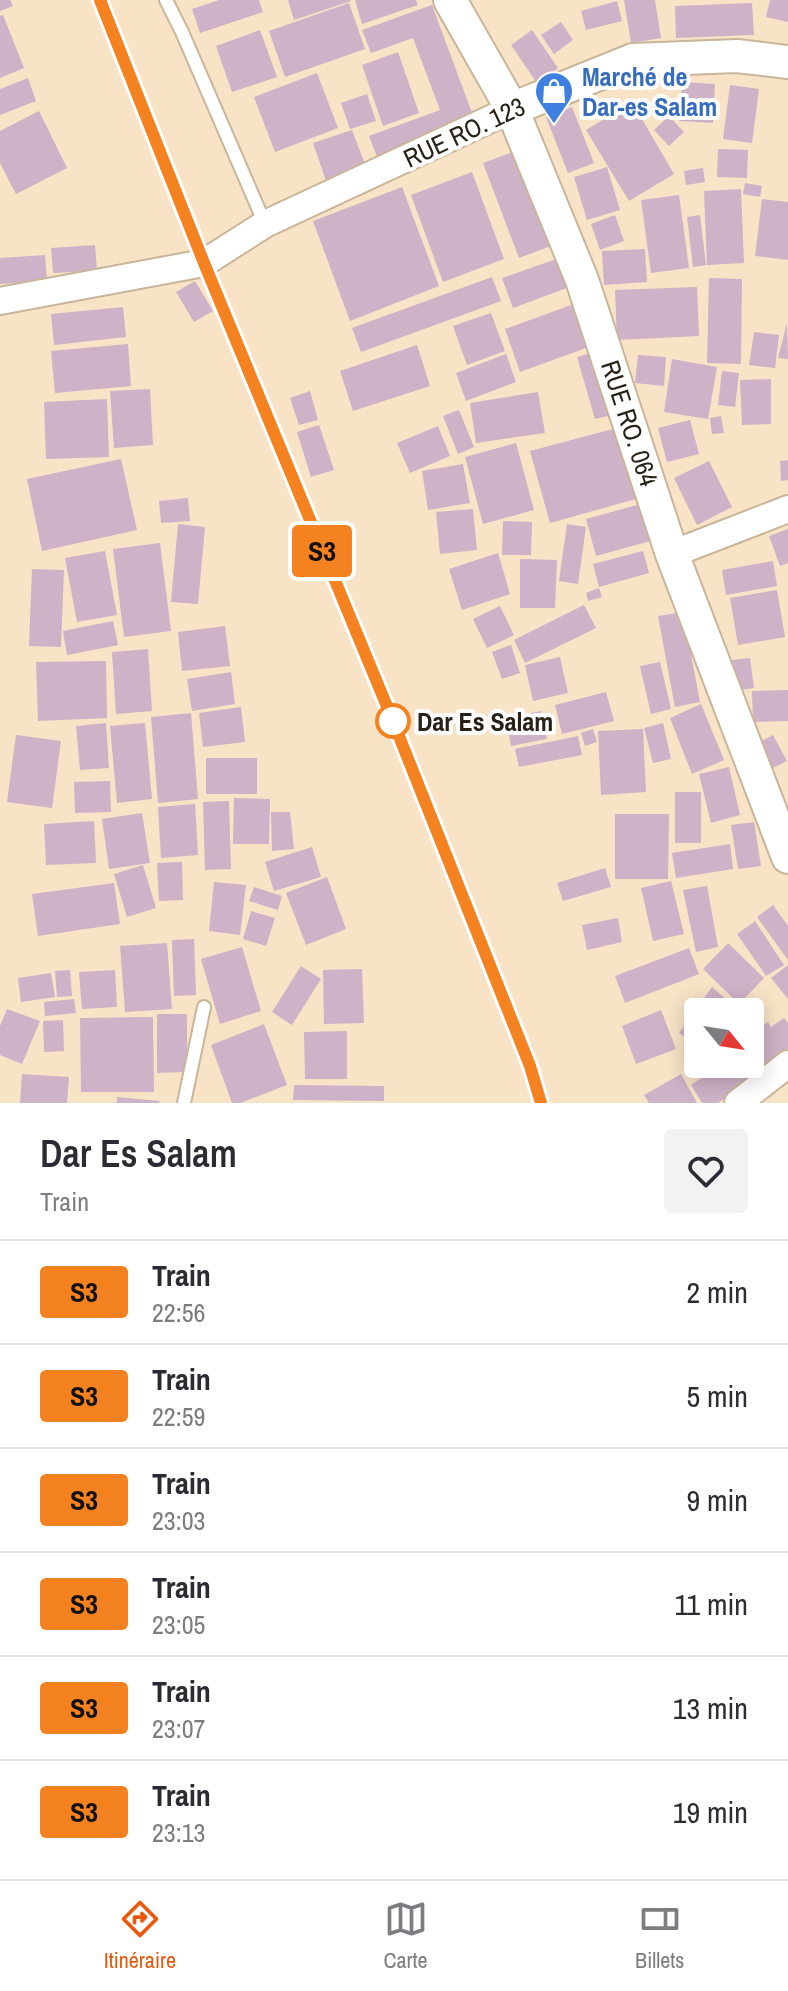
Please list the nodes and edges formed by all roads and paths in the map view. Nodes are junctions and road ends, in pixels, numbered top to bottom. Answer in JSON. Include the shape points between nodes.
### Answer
{"nodes":[{"id":1,"x":166,"y":0,"type":"edge"},
{"id":2,"x":450,"y":0,"type":"edge"},
{"id":3,"x":788,"y":62,"type":"edge"},
{"id":4,"x":512,"y":109,"type":"junction"},
{"id":5,"x":265,"y":224,"type":"junction"},
{"id":6,"x":0,"y":301,"type":"edge"},
{"id":7,"x":788,"y":509,"type":"edge"},
{"id":8,"x":672,"y":554,"type":"junction"},
{"id":9,"x":788,"y":857,"type":"edge"},
{"id":10,"x":204,"y":1007,"type":"dead end"},
{"id":11,"x":788,"y":1064,"type":"edge"},
{"id":12,"x":184,"y":1103,"type":"edge"},
{"id":13,"x":738,"y":1103,"type":"edge"}],
"edges":[{"from":1,"to":5,"type":"lane"},
{"from":2,"to":4,"type":"street","name":"RUE RO. 064"},
{"from":3,"to":4,"type":"street","name":"RUE RO. 123","via":[[737,56],[633,60]]},
{"from":4,"to":5,"type":"street","name":"RUE RO. 123"},
{"from":4,"to":8,"type":"street","name":"RUE RO. 064","via":[[582,280]]},
{"from":5,"to":6,"type":"street","name":"RUE RO. 123","via":[[204,263]]},
{"from":7,"to":8,"type":"street"},
{"from":8,"to":9,"type":"street","name":"RUE RO. 064"},
{"from":10,"to":12,"type":"lane"},
{"from":11,"to":13,"type":"street"}]}
